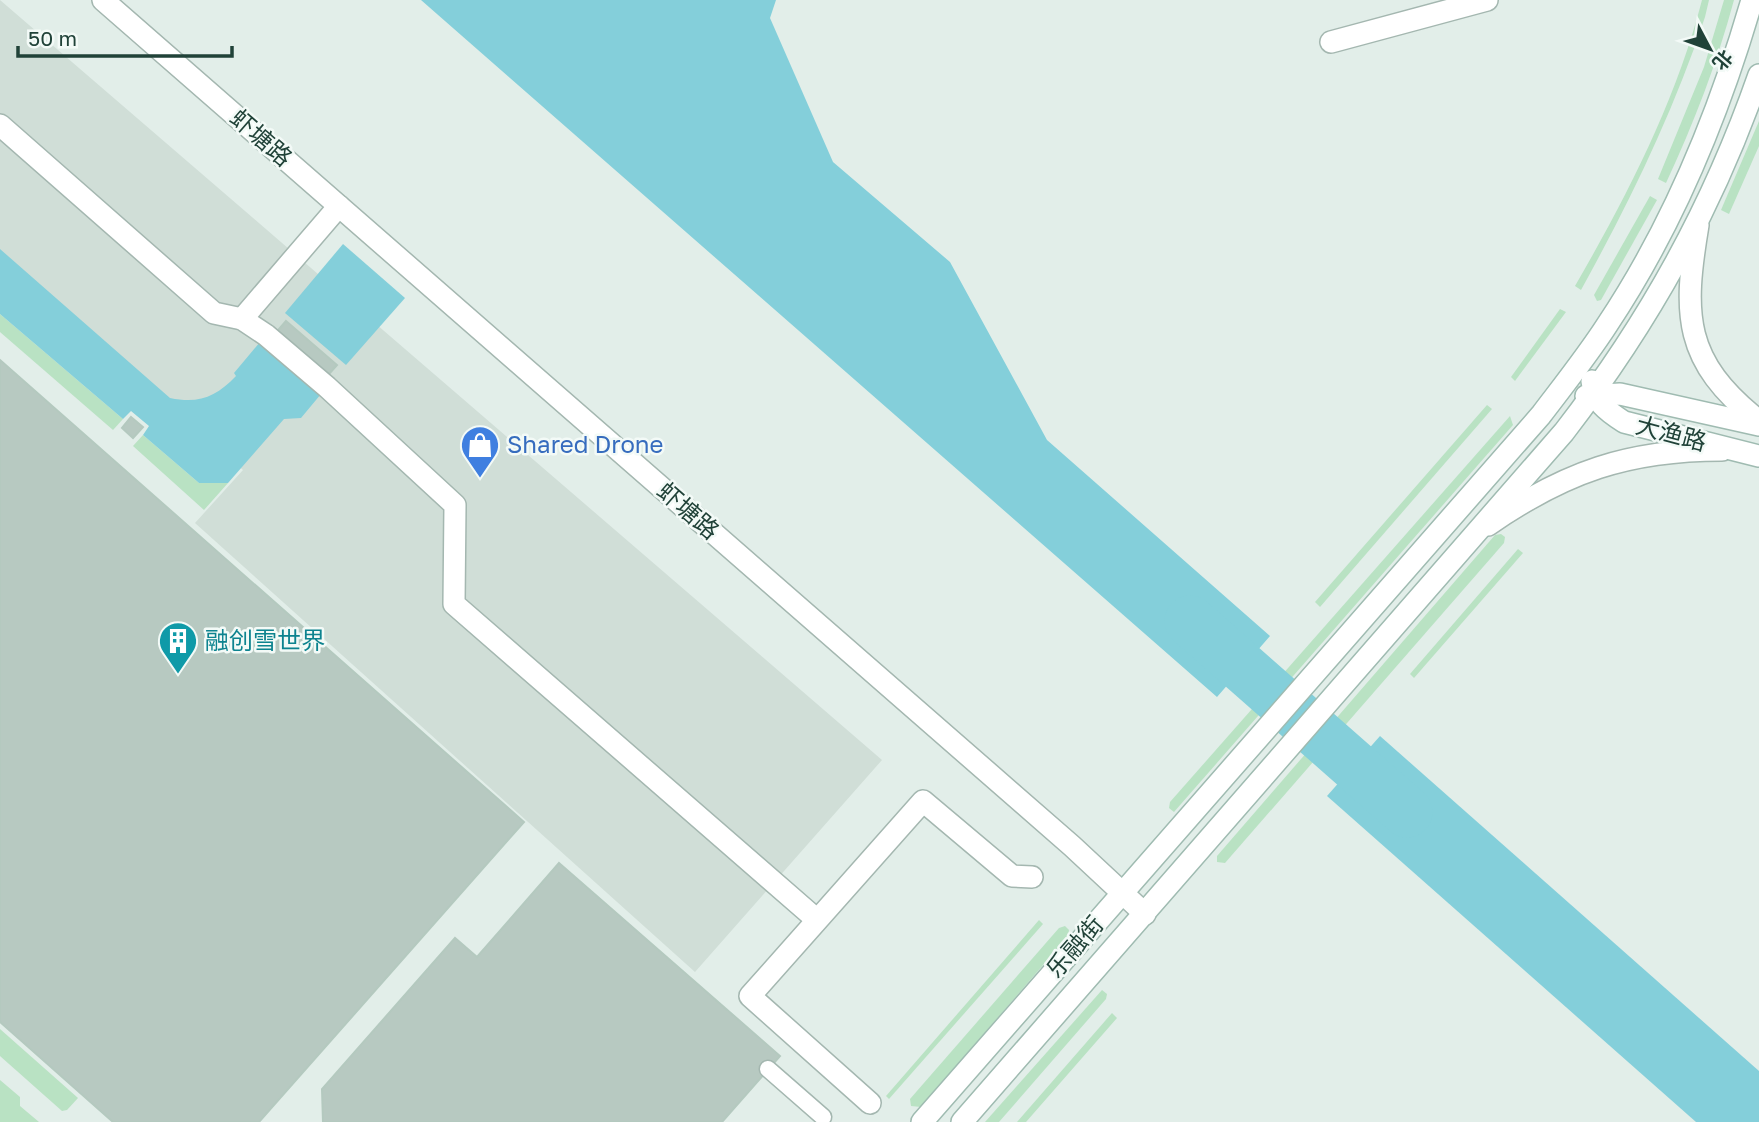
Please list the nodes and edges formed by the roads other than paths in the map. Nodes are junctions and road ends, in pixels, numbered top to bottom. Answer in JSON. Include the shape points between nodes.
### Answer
{"nodes":[{"id":1,"x":103,"y":0,"type":"edge"},
{"id":2,"x":1487,"y":0,"type":"edge"},
{"id":3,"x":1752,"y":0,"type":"edge"},
{"id":4,"x":1331,"y":42,"type":"dead end"},
{"id":5,"x":1759,"y":75,"type":"edge"},
{"id":6,"x":0,"y":125,"type":"edge"},
{"id":7,"x":339,"y":206,"type":"junction"},
{"id":8,"x":1698,"y":222,"type":"junction"},
{"id":9,"x":242,"y":319,"type":"junction"},
{"id":10,"x":1607,"y":326,"type":"junction"},
{"id":11,"x":1593,"y":394,"type":"junction"},
{"id":12,"x":1541,"y":415,"type":"junction"},
{"id":13,"x":1759,"y":423,"type":"edge"},
{"id":14,"x":1737,"y":450,"type":"junction"},
{"id":15,"x":1759,"y":456,"type":"edge"},
{"id":16,"x":1478,"y":532,"type":"junction"},
{"id":17,"x":1032,"y":877,"type":"dead end"},
{"id":18,"x":1124,"y":891,"type":"junction"},
{"id":19,"x":1144,"y":914,"type":"junction"},
{"id":20,"x":816,"y":919,"type":"junction"},
{"id":21,"x":768,"y":1069,"type":"dead end"},
{"id":22,"x":870,"y":1103,"type":"dead end"},
{"id":23,"x":824,"y":1120,"type":"edge"},
{"id":24,"x":922,"y":1122,"type":"edge"},
{"id":25,"x":962,"y":1122,"type":"edge"}],
"edges":[{"from":1,"to":7,"type":"street","name":"虾塘路"},
{"from":2,"to":4,"type":"street"},
{"from":3,"to":10,"type":"street","via":[[1720,101],[1683,186]]},
{"from":5,"to":8,"type":"street"},
{"from":6,"to":9,"type":"street","via":[[214,313]]},
{"from":7,"to":9,"type":"street"},
{"from":7,"to":18,"type":"street","name":"虾塘路"},
{"from":8,"to":11,"type":"street","via":[[1631,342]]},
{"from":8,"to":13,"type":"street","via":[[1690,292],[1698,351],[1711,374]]},
{"from":9,"to":20,"type":"street","via":[[327,387],[455,505],[454,604]]},
{"from":10,"to":11,"type":"street","via":[[1594,352]]},
{"from":10,"to":12,"type":"street","name":"乐融街"},
{"from":11,"to":12,"type":"street","name":"大渔路"},
{"from":11,"to":13,"type":"street","name":"大渔路","via":[[1620,394]]},
{"from":11,"to":14,"type":"street","name":"大渔路","via":[[1624,422]]},
{"from":11,"to":16,"type":"street"},
{"from":12,"to":18,"type":"street","name":"乐融街"},
{"from":14,"to":15,"type":"street","name":"大渔路"},
{"from":14,"to":16,"type":"street","via":[[1645,454],[1582,471],[1520,503]]},
{"from":16,"to":19,"type":"street","name":"乐融街"},
{"from":17,"to":20,"type":"street","via":[[1012,876],[923,801]]},
{"from":18,"to":19,"type":"street","name":"虾塘路"},
{"from":18,"to":24,"type":"street","name":"乐融街"},
{"from":19,"to":25,"type":"street","name":"乐融街"},
{"from":20,"to":22,"type":"street","via":[[750,996]]},
{"from":21,"to":23,"type":"lane"}]}
